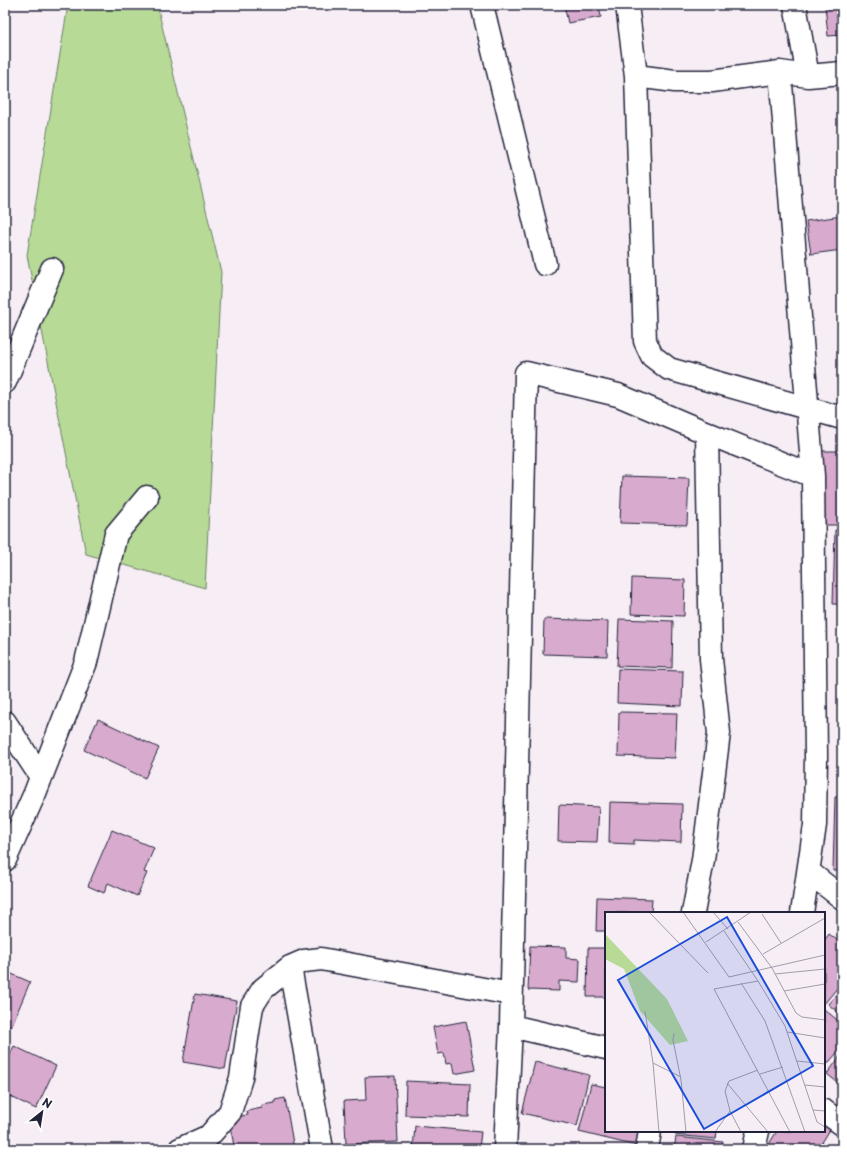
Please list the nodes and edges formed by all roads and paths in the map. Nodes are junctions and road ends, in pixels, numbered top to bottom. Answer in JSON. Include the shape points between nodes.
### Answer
{"nodes":[{"id":1,"x":482,"y":5,"type":"edge"},
{"id":2,"x":627,"y":5,"type":"edge"},
{"id":3,"x":795,"y":5,"type":"edge"},
{"id":4,"x":780,"y":72,"type":"junction"},
{"id":5,"x":842,"y":73,"type":"edge"},
{"id":6,"x":636,"y":76,"type":"junction"},
{"id":7,"x":808,"y":76,"type":"junction"},
{"id":8,"x":545,"y":264,"type":"dead end"},
{"id":9,"x":52,"y":269,"type":"dead end"},
{"id":10,"x":5,"y":382,"type":"edge"},
{"id":11,"x":808,"y":408,"type":"junction"},
{"id":12,"x":842,"y":418,"type":"edge"},
{"id":13,"x":707,"y":433,"type":"junction"},
{"id":14,"x":813,"y":476,"type":"junction"},
{"id":15,"x":147,"y":497,"type":"dead end"},
{"id":16,"x":5,"y":722,"type":"edge"},
{"id":17,"x":41,"y":777,"type":"junction"},
{"id":18,"x":5,"y":860,"type":"edge"},
{"id":19,"x":808,"y":872,"type":"junction"},
{"id":20,"x":842,"y":898,"type":"edge"},
{"id":21,"x":693,"y":912,"type":"edge"},
{"id":22,"x":802,"y":912,"type":"edge"},
{"id":23,"x":290,"y":968,"type":"junction"},
{"id":24,"x":511,"y":994,"type":"junction"},
{"id":25,"x":511,"y":1026,"type":"junction"},
{"id":26,"x":605,"y":1048,"type":"edge"},
{"id":27,"x":825,"y":1112,"type":"edge"},
{"id":28,"x":842,"y":1124,"type":"edge"},
{"id":29,"x":650,"y":1132,"type":"edge"},
{"id":30,"x":758,"y":1132,"type":"edge"},
{"id":31,"x":209,"y":1142,"type":"edge"},
{"id":32,"x":180,"y":1149,"type":"edge"},
{"id":33,"x":322,"y":1149,"type":"edge"},
{"id":34,"x":505,"y":1149,"type":"edge"},
{"id":35,"x":647,"y":1149,"type":"edge"},
{"id":36,"x":754,"y":1149,"type":"edge"}],
"edges":[{"from":1,"to":8,"type":"street"},
{"from":2,"to":6,"type":"street"},
{"from":3,"to":7,"type":"street"},
{"from":4,"to":6,"type":"street","via":[[712,81],[675,81]]},
{"from":4,"to":7,"type":"street"},
{"from":4,"to":11,"type":"street"},
{"from":5,"to":7,"type":"street"},
{"from":6,"to":11,"type":"street","via":[[645,341],[652,356],[669,369]]},
{"from":9,"to":10,"type":"street"},
{"from":11,"to":12,"type":"street"},
{"from":11,"to":14,"type":"street"},
{"from":13,"to":14,"type":"street"},
{"from":13,"to":21,"type":"street","via":[[711,659],[720,733],[703,860]]},
{"from":13,"to":24,"type":"street","via":[[618,395],[526,373]]},
{"from":14,"to":19,"type":"street","via":[[816,756],[815,825]]},
{"from":15,"to":17,"type":"street","via":[[116,534],[86,662]]},
{"from":16,"to":17,"type":"street"},
{"from":17,"to":18,"type":"street"},
{"from":19,"to":20,"type":"street"},
{"from":19,"to":22,"type":"street"},
{"from":23,"to":24,"type":"street","via":[[304,961],[321,959]]},
{"from":23,"to":31,"type":"street","via":[[263,989],[252,1006],[236,1095],[230,1112]]},
{"from":23,"to":33,"type":"street"},
{"from":24,"to":25,"type":"street"},
{"from":25,"to":26,"type":"street"},
{"from":25,"to":34,"type":"street"},
{"from":27,"to":28,"type":"street"},
{"from":29,"to":35,"type":"street"},
{"from":30,"to":36,"type":"street"},
{"from":31,"to":32,"type":"street"}]}
